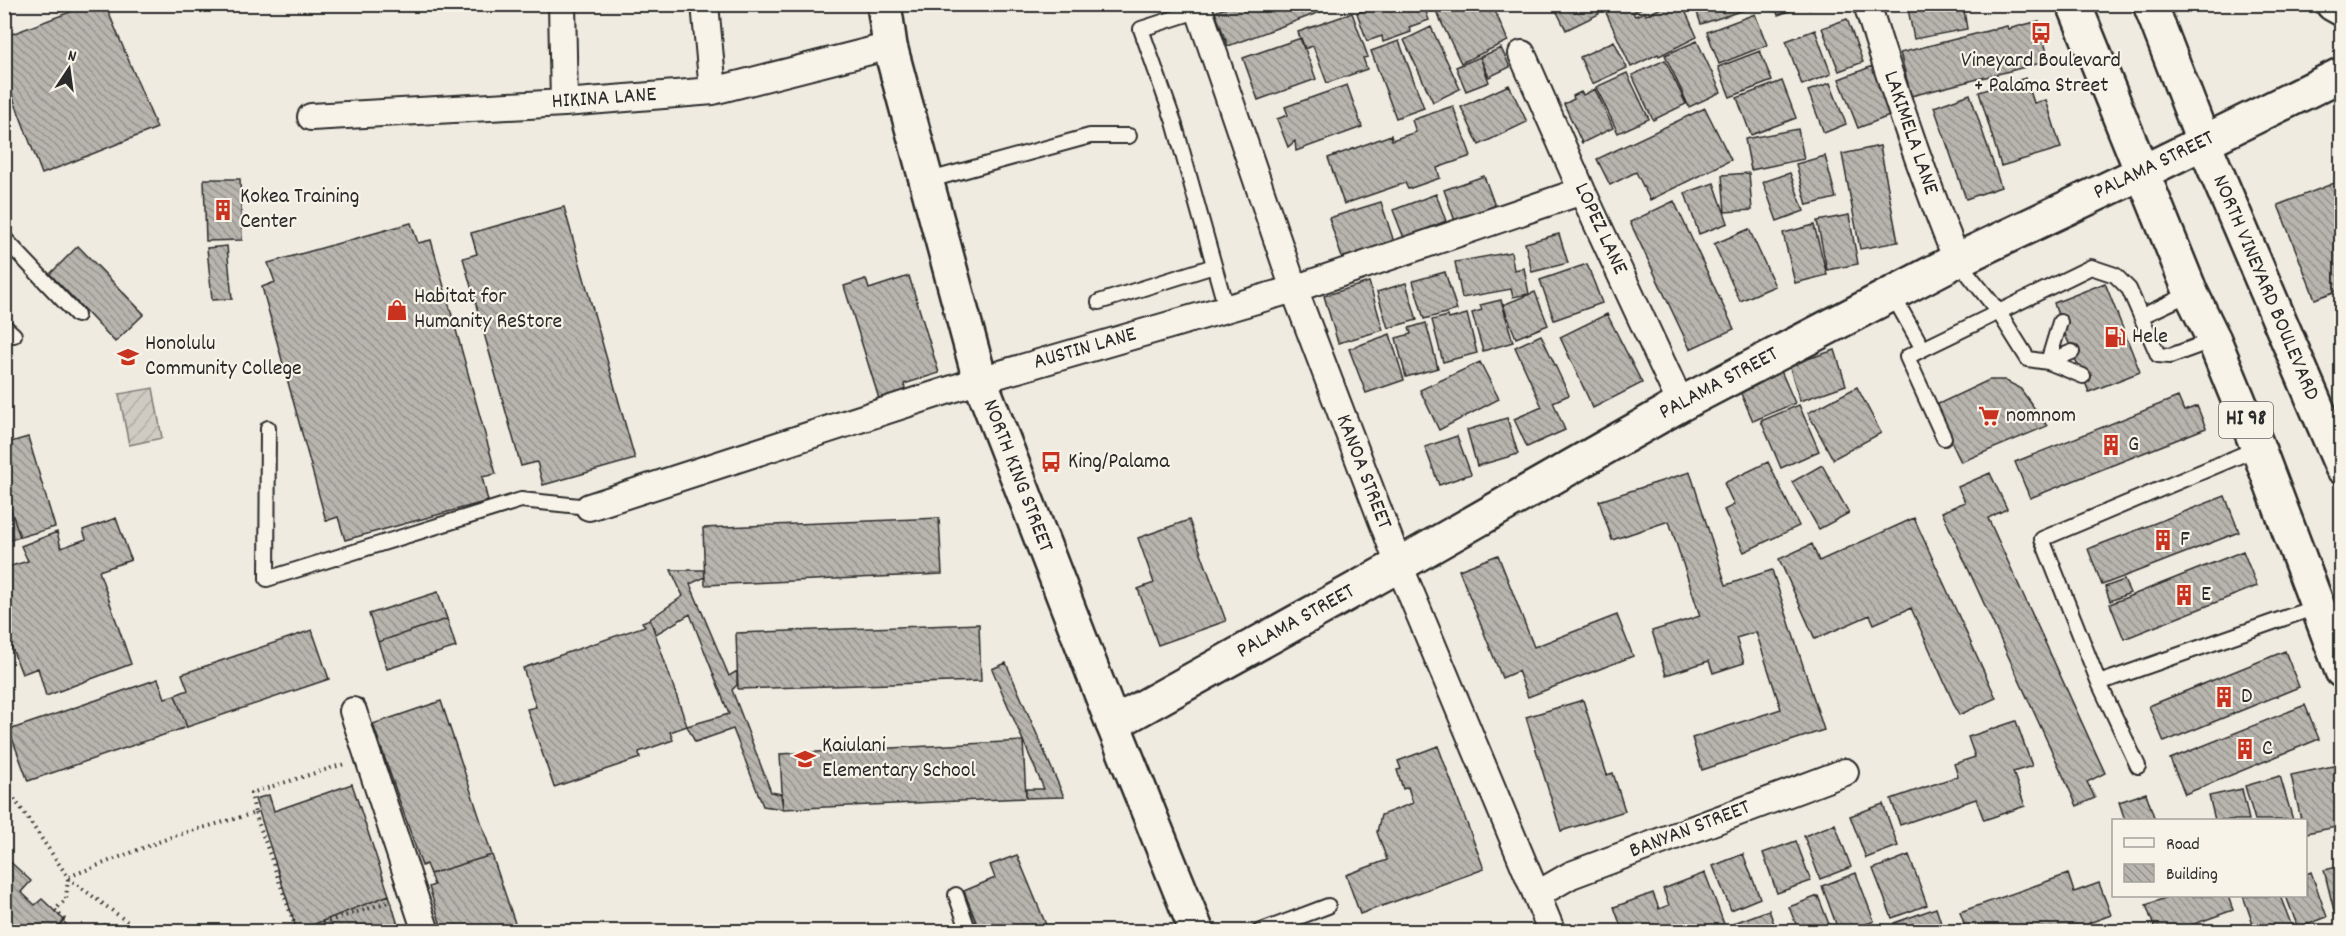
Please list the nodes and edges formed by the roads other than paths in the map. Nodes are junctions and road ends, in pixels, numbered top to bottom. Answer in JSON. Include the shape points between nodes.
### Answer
{"nodes":[{"id":1,"x":562,"y":4,"type":"edge"},
{"id":2,"x":705,"y":4,"type":"edge"},
{"id":3,"x":884,"y":4,"type":"edge"},
{"id":4,"x":1867,"y":4,"type":"edge"},
{"id":5,"x":2074,"y":4,"type":"edge"},
{"id":6,"x":2150,"y":4,"type":"edge"},
{"id":7,"x":2333,"y":4,"type":"edge"},
{"id":8,"x":1198,"y":7,"type":"edge"},
{"id":9,"x":2342,"y":9,"type":"edge"},
{"id":10,"x":890,"y":46,"type":"junction"},
{"id":11,"x":1522,"y":54,"type":"dead end"},
{"id":12,"x":2342,"y":74,"type":"edge"},
{"id":13,"x":713,"y":91,"type":"junction"},
{"id":14,"x":564,"y":103,"type":"junction"},
{"id":15,"x":311,"y":117,"type":"dead end"},
{"id":16,"x":1129,"y":136,"type":"dead end"},
{"id":17,"x":2203,"y":141,"type":"junction"},
{"id":18,"x":2143,"y":172,"type":"junction"},
{"id":19,"x":926,"y":181,"type":"junction"},
{"id":20,"x":1582,"y":191,"type":"junction"},
{"id":21,"x":4,"y":238,"type":"edge"},
{"id":22,"x":1957,"y":260,"type":"junction"},
{"id":23,"x":1214,"y":266,"type":"junction"},
{"id":24,"x":1294,"y":290,"type":"junction"},
{"id":25,"x":2191,"y":293,"type":"junction"},
{"id":26,"x":1892,"y":294,"type":"junction"},
{"id":27,"x":1099,"y":302,"type":"dead end"},
{"id":28,"x":1226,"y":308,"type":"junction"},
{"id":29,"x":1998,"y":310,"type":"junction"},
{"id":30,"x":77,"y":315,"type":"dead end"},
{"id":31,"x":2142,"y":316,"type":"junction"},
{"id":32,"x":2060,"y":322,"type":"dead end"},
{"id":33,"x":2214,"y":340,"type":"junction"},
{"id":34,"x":1923,"y":349,"type":"junction"},
{"id":35,"x":2072,"y":352,"type":"dead end"},
{"id":36,"x":2048,"y":362,"type":"junction"},
{"id":37,"x":2083,"y":376,"type":"dead end"},
{"id":38,"x":980,"y":380,"type":"junction"},
{"id":39,"x":1681,"y":404,"type":"junction"},
{"id":40,"x":268,"y":428,"type":"dead end"},
{"id":41,"x":1944,"y":438,"type":"dead end"},
{"id":42,"x":2258,"y":448,"type":"junction"},
{"id":43,"x":2342,"y":467,"type":"edge"},
{"id":44,"x":589,"y":507,"type":"joint"},
{"id":45,"x":1399,"y":565,"type":"junction"},
{"id":46,"x":2316,"y":607,"type":"junction"},
{"id":47,"x":2342,"y":671,"type":"edge"},
{"id":48,"x":2099,"y":683,"type":"junction"},
{"id":49,"x":353,"y":711,"type":"dead end"},
{"id":50,"x":1113,"y":724,"type":"junction"},
{"id":51,"x":2138,"y":766,"type":"dead end"},
{"id":52,"x":1845,"y":772,"type":"dead end"},
{"id":53,"x":1538,"y":894,"type":"junction"},
{"id":54,"x":956,"y":895,"type":"dead end"},
{"id":55,"x":1328,"y":906,"type":"dead end"},
{"id":56,"x":426,"y":932,"type":"edge"},
{"id":57,"x":969,"y":932,"type":"edge"},
{"id":58,"x":1197,"y":932,"type":"edge"},
{"id":59,"x":1259,"y":932,"type":"edge"},
{"id":60,"x":1552,"y":932,"type":"edge"}],
"edges":[{"from":1,"to":14,"type":"street"},
{"from":2,"to":13,"type":"street"},
{"from":3,"to":10,"type":"main road","name":"NORTH KING STREET"},
{"from":4,"to":22,"type":"street","name":"LAKIMELA LANE","via":[[1903,118]]},
{"from":5,"to":18,"type":"main road","number":"HI 98"},
{"from":6,"to":17,"type":"main road","name":"NORTH VINEYARD BOULEVARD"},
{"from":7,"to":9,"type":"main road"},
{"from":8,"to":23,"type":"lane","via":[[1141,29],[1167,124]]},
{"from":8,"to":24,"type":"street","name":"KANOA STREET"},
{"from":10,"to":13,"type":"street","name":"HIKINA LANE"},
{"from":10,"to":19,"type":"main road","name":"NORTH KING STREET"},
{"from":11,"to":20,"type":"street","name":"LOPEZ LANE"},
{"from":12,"to":17,"type":"main road","name":"PALAMA STREET"},
{"from":13,"to":14,"type":"street","name":"HIKINA LANE"},
{"from":14,"to":15,"type":"street","name":"HIKINA LANE"},
{"from":16,"to":19,"type":"lane","via":[[1090,136]]},
{"from":17,"to":18,"type":"main road","name":"PALAMA STREET"},
{"from":17,"to":43,"type":"main road","name":"NORTH VINEYARD BOULEVARD"},
{"from":18,"to":22,"type":"main road","name":"PALAMA STREET"},
{"from":18,"to":25,"type":"main road","number":"HI 98"},
{"from":19,"to":38,"type":"main road","name":"NORTH KING STREET"},
{"from":20,"to":24,"type":"street","name":"AUSTIN LANE"},
{"from":20,"to":39,"type":"street","name":"LOPEZ LANE"},
{"from":21,"to":30,"type":"lane"},
{"from":22,"to":26,"type":"main road","name":"PALAMA STREET"},
{"from":22,"to":29,"type":"lane"},
{"from":23,"to":27,"type":"lane"},
{"from":23,"to":28,"type":"lane"},
{"from":24,"to":28,"type":"street","name":"AUSTIN LANE"},
{"from":24,"to":45,"type":"street","name":"KANOA STREET"},
{"from":25,"to":31,"type":"lane"},
{"from":25,"to":33,"type":"main road","number":"HI 98"},
{"from":26,"to":34,"type":"lane"},
{"from":26,"to":39,"type":"main road","name":"PALAMA STREET"},
{"from":28,"to":38,"type":"street","name":"AUSTIN LANE"},
{"from":29,"to":31,"type":"lane","via":[[2091,267],[2115,275],[2129,289]]},
{"from":29,"to":34,"type":"lane"},
{"from":29,"to":36,"type":"lane","via":[[2028,359]]},
{"from":31,"to":33,"type":"lane","via":[[2158,355],[2170,356]]},
{"from":32,"to":36,"type":"lane"},
{"from":33,"to":42,"type":"main road","number":"HI 98"},
{"from":34,"to":41,"type":"lane","via":[[1907,357]]},
{"from":35,"to":36,"type":"lane"},
{"from":36,"to":37,"type":"lane"},
{"from":38,"to":44,"type":"street","name":"AUSTIN LANE"},
{"from":38,"to":50,"type":"main road","name":"NORTH KING STREET"},
{"from":39,"to":45,"type":"main road","name":"PALAMA STREET"},
{"from":40,"to":44,"type":"lane","via":[[267,579],[521,500]]},
{"from":42,"to":46,"type":"main road","number":"HI 98"},
{"from":42,"to":48,"type":"lane","via":[[2042,539]]},
{"from":45,"to":50,"type":"main road","name":"PALAMA STREET"},
{"from":45,"to":53,"type":"street","name":"KANOA STREET"},
{"from":46,"to":47,"type":"main road","number":"HI 98"},
{"from":46,"to":48,"type":"lane"},
{"from":48,"to":51,"type":"lane"},
{"from":49,"to":56,"type":"street"},
{"from":50,"to":58,"type":"main road","name":"NORTH KING STREET"},
{"from":52,"to":53,"type":"street","name":"BANYAN STREET","via":[[1571,875]]},
{"from":53,"to":60,"type":"street","name":"KANOA STREET"},
{"from":54,"to":57,"type":"lane"},
{"from":55,"to":59,"type":"lane"}]}
